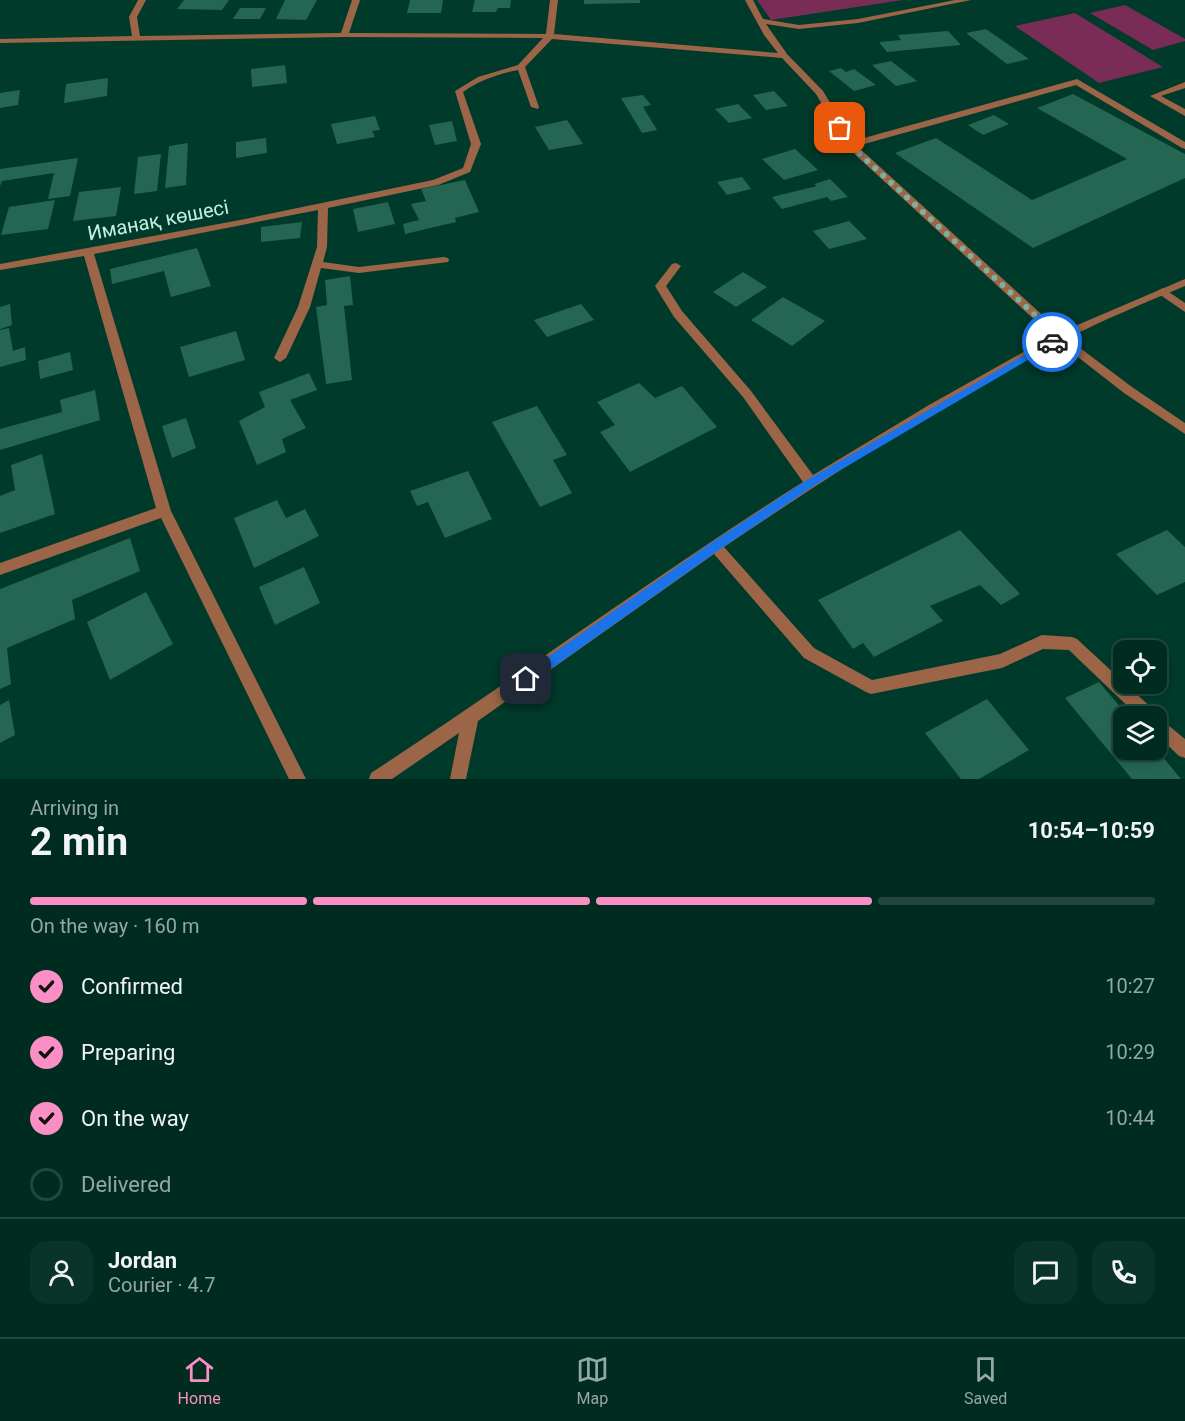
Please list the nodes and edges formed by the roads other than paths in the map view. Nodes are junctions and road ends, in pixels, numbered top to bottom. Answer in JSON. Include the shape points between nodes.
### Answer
{"nodes":[{"id":1,"x":142,"y":0,"type":"edge"},
{"id":2,"x":356,"y":0,"type":"edge"},
{"id":3,"x":554,"y":0,"type":"edge"},
{"id":4,"x":749,"y":0,"type":"edge"},
{"id":5,"x":967,"y":0,"type":"edge"},
{"id":6,"x":761,"y":21,"type":"junction"},
{"id":7,"x":344,"y":35,"type":"junction"},
{"id":8,"x":550,"y":36,"type":"junction"},
{"id":9,"x":136,"y":37,"type":"junction"},
{"id":10,"x":0,"y":41,"type":"edge"},
{"id":11,"x":784,"y":56,"type":"junction"},
{"id":12,"x":521,"y":67,"type":"junction"},
{"id":13,"x":1185,"y":85,"type":"edge"},
{"id":14,"x":535,"y":107,"type":"dead end"},
{"id":15,"x":1185,"y":113,"type":"edge"},
{"id":16,"x":850,"y":145,"type":"junction"},
{"id":17,"x":1185,"y":146,"type":"edge"},
{"id":18,"x":322,"y":207,"type":"junction"},
{"id":19,"x":88,"y":251,"type":"junction"},
{"id":20,"x":444,"y":260,"type":"dead end"},
{"id":21,"x":317,"y":264,"type":"junction"},
{"id":22,"x":676,"y":266,"type":"dead end"},
{"id":23,"x":0,"y":267,"type":"edge"},
{"id":24,"x":1185,"y":282,"type":"edge"},
{"id":25,"x":1163,"y":292,"type":"junction"},
{"id":26,"x":1185,"y":308,"type":"edge"},
{"id":27,"x":1060,"y":338,"type":"junction"},
{"id":28,"x":280,"y":358,"type":"dead end"},
{"id":29,"x":1185,"y":429,"type":"edge"},
{"id":30,"x":811,"y":483,"type":"junction"},
{"id":31,"x":164,"y":511,"type":"junction"},
{"id":32,"x":715,"y":546,"type":"junction"},
{"id":33,"x":0,"y":569,"type":"edge"},
{"id":34,"x":1138,"y":706,"type":"edge"},
{"id":35,"x":470,"y":719,"type":"junction"},
{"id":36,"x":1167,"y":733,"type":"edge"},
{"id":37,"x":1185,"y":750,"type":"edge"},
{"id":38,"x":298,"y":779,"type":"edge"},
{"id":39,"x":377,"y":779,"type":"edge"},
{"id":40,"x":458,"y":779,"type":"edge"}],
"edges":[{"from":1,"to":9,"type":"street","via":[[133,17]]},
{"from":2,"to":7,"type":"street"},
{"from":3,"to":8,"type":"street"},
{"from":4,"to":6,"type":"street"},
{"from":5,"to":6,"type":"street","via":[[858,21],[799,27]]},
{"from":6,"to":11,"type":"street"},
{"from":7,"to":8,"type":"street"},
{"from":7,"to":9,"type":"street"},
{"from":8,"to":11,"type":"street"},
{"from":8,"to":12,"type":"street"},
{"from":9,"to":10,"type":"street"},
{"from":11,"to":16,"type":"street","via":[[820,93]]},
{"from":12,"to":14,"type":"street"},
{"from":12,"to":18,"type":"street","name":"Иманақ көшесі","via":[[470,82],[459,92],[476,144],[467,170],[451,179]]},
{"from":13,"to":15,"type":"street","via":[[1154,96]]},
{"from":16,"to":17,"type":"street","via":[[1077,82]]},
{"from":16,"to":27,"type":"street"},
{"from":18,"to":19,"type":"street","name":"Иманақ көшесі"},
{"from":18,"to":21,"type":"street","via":[[322,247]]},
{"from":19,"to":23,"type":"street","name":"Иманақ көшесі"},
{"from":19,"to":31,"type":"street"},
{"from":20,"to":21,"type":"street","via":[[359,270]]},
{"from":21,"to":28,"type":"street","via":[[304,307]]},
{"from":22,"to":30,"type":"street","via":[[660,286],[678,314],[747,394]]},
{"from":24,"to":25,"type":"street"},
{"from":25,"to":26,"type":"street"},
{"from":25,"to":27,"type":"street"},
{"from":27,"to":29,"type":"street"},
{"from":27,"to":30,"type":"street"},
{"from":30,"to":32,"type":"street"},
{"from":31,"to":33,"type":"street"},
{"from":31,"to":38,"type":"street"},
{"from":32,"to":34,"type":"street","via":[[809,653],[871,687],[1002,661],[1042,642],[1072,644]]},
{"from":32,"to":35,"type":"street"},
{"from":35,"to":39,"type":"street"},
{"from":35,"to":40,"type":"street"},
{"from":36,"to":37,"type":"street"}]}
